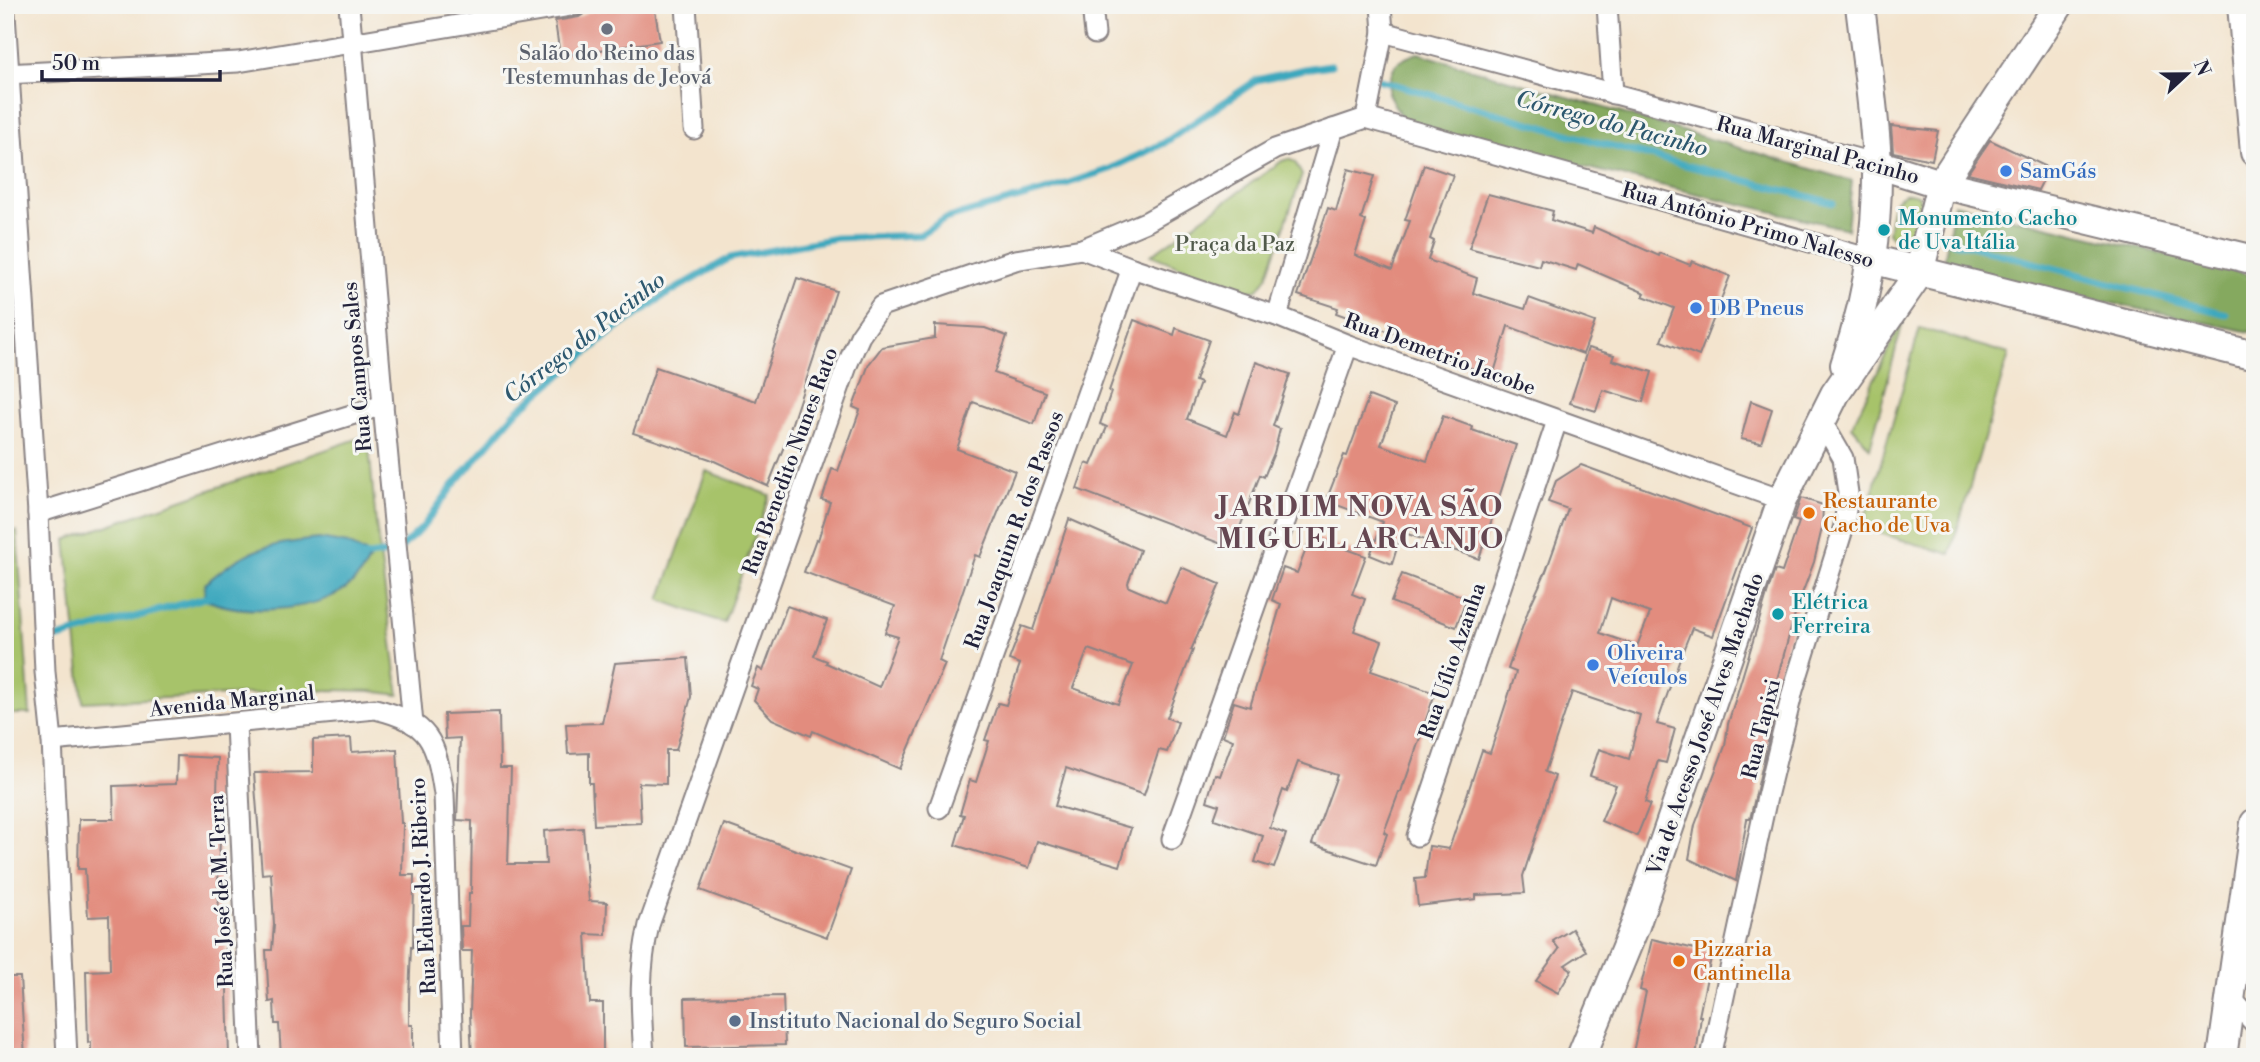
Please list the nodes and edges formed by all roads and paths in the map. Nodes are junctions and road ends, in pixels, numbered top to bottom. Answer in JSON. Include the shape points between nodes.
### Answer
{"nodes":[{"id":1,"x":349,"y":5,"type":"edge"},
{"id":2,"x":577,"y":5,"type":"edge"},
{"id":3,"x":686,"y":5,"type":"edge"},
{"id":4,"x":1092,"y":5,"type":"edge"},
{"id":5,"x":1381,"y":5,"type":"edge"},
{"id":6,"x":1607,"y":5,"type":"edge"},
{"id":7,"x":1860,"y":5,"type":"edge"},
{"id":8,"x":2059,"y":5,"type":"edge"},
{"id":9,"x":2242,"y":5,"type":"edge"},
{"id":10,"x":5,"y":14,"type":"edge"},
{"id":11,"x":1383,"y":32,"type":"junction"},
{"id":12,"x":1095,"y":34,"type":"dead end"},
{"id":13,"x":352,"y":42,"type":"junction"},
{"id":14,"x":8,"y":74,"type":"edge"},
{"id":15,"x":1612,"y":94,"type":"junction"},
{"id":16,"x":1366,"y":118,"type":"junction"},
{"id":17,"x":694,"y":129,"type":"dead end"},
{"id":18,"x":1333,"y":129,"type":"junction"},
{"id":19,"x":2255,"y":152,"type":"edge"},
{"id":20,"x":1876,"y":174,"type":"junction"},
{"id":21,"x":1939,"y":193,"type":"junction"},
{"id":22,"x":1872,"y":248,"type":"junction"},
{"id":23,"x":1082,"y":249,"type":"junction"},
{"id":24,"x":2255,"y":260,"type":"edge"},
{"id":25,"x":1921,"y":267,"type":"junction"},
{"id":26,"x":1132,"y":268,"type":"junction"},
{"id":27,"x":1277,"y":316,"type":"junction"},
{"id":28,"x":1348,"y":345,"type":"junction"},
{"id":29,"x":2255,"y":356,"type":"edge"},
{"id":30,"x":1835,"y":394,"type":"junction"},
{"id":31,"x":383,"y":405,"type":"junction"},
{"id":32,"x":1821,"y":420,"type":"junction"},
{"id":33,"x":1557,"y":421,"type":"junction"},
{"id":34,"x":1782,"y":500,"type":"junction"},
{"id":35,"x":38,"y":513,"type":"junction"},
{"id":36,"x":236,"y":724,"type":"junction"},
{"id":37,"x":413,"y":724,"type":"junction"},
{"id":38,"x":52,"y":741,"type":"junction"},
{"id":39,"x":939,"y":808,"type":"dead end"},
{"id":40,"x":2255,"y":823,"type":"edge"},
{"id":41,"x":1417,"y":836,"type":"dead end"},
{"id":42,"x":1172,"y":839,"type":"dead end"},
{"id":43,"x":2230,"y":997,"type":"junction"},
{"id":44,"x":2255,"y":1024,"type":"edge"},
{"id":45,"x":67,"y":1057,"type":"edge"},
{"id":46,"x":251,"y":1057,"type":"edge"},
{"id":47,"x":453,"y":1057,"type":"edge"},
{"id":48,"x":644,"y":1057,"type":"edge"},
{"id":49,"x":1581,"y":1057,"type":"edge"},
{"id":50,"x":1711,"y":1057,"type":"edge"},
{"id":51,"x":2222,"y":1057,"type":"edge"}],
"edges":[{"from":1,"to":13,"type":"street","name":"Rua Campos Sales"},
{"from":2,"to":13,"type":"street"},
{"from":3,"to":17,"type":"street"},
{"from":4,"to":12,"type":"street"},
{"from":5,"to":11,"type":"street"},
{"from":6,"to":15,"type":"street"},
{"from":7,"to":20,"type":"main road"},
{"from":8,"to":21,"type":"main road"},
{"from":9,"to":19,"type":"main road"},
{"from":10,"to":14,"type":"street"},
{"from":11,"to":15,"type":"street","name":"Rua Marginal Pacinho"},
{"from":11,"to":16,"type":"street"},
{"from":13,"to":14,"type":"street","via":[[238,62]]},
{"from":13,"to":31,"type":"street","name":"Rua Campos Sales"},
{"from":14,"to":35,"type":"street"},
{"from":15,"to":20,"type":"street","name":"Rua Marginal Pacinho"},
{"from":16,"to":18,"type":"street","name":"Rua Benedito Nunes Rato"},
{"from":16,"to":22,"type":"street","name":"Rua Antônio Primo Nalesso"},
{"from":18,"to":23,"type":"street","name":"Rua Benedito Nunes Rato","via":[[1275,149],[1147,221]]},
{"from":18,"to":27,"type":"street"},
{"from":20,"to":21,"type":"main road","name":"Rua Marginal Pacinho"},
{"from":20,"to":22,"type":"main road"},
{"from":21,"to":24,"type":"main road","name":"Rua Marginal Pacinho"},
{"from":21,"to":25,"type":"main road"},
{"from":22,"to":25,"type":"main road","name":"Rua Antônio Primo Nalesso"},
{"from":22,"to":30,"type":"main road","via":[[1857,330]]},
{"from":23,"to":26,"type":"street","name":"Rua Demetrio Jacobe"},
{"from":23,"to":48,"type":"street","name":"Rua Benedito Nunes Rato","via":[[1015,260],[881,306],[860,336],[649,925],[640,988]]},
{"from":25,"to":29,"type":"main road","name":"Rua Antônio Primo Nalesso"},
{"from":25,"to":30,"type":"main road"},
{"from":26,"to":27,"type":"street","name":"Rua Demetrio Jacobe"},
{"from":26,"to":39,"type":"street","name":"Rua Joaquim R. dos Passos"},
{"from":27,"to":28,"type":"street","name":"Rua Demetrio Jacobe"},
{"from":28,"to":33,"type":"street","name":"Rua Demetrio Jacobe"},
{"from":28,"to":42,"type":"street"},
{"from":30,"to":32,"type":"main road","name":"Via de Acesso José Alves Machado"},
{"from":31,"to":35,"type":"street"},
{"from":31,"to":37,"type":"street","name":"Rua Campos Sales"},
{"from":32,"to":34,"type":"main road","name":"Via de Acesso José Alves Machado"},
{"from":32,"to":50,"type":"street","name":"Rua Tapixi","via":[[1843,458],[1848,492],[1844,526],[1793,690]]},
{"from":33,"to":34,"type":"street","name":"Rua Demetrio Jacobe"},
{"from":33,"to":41,"type":"street","name":"Rua Uílio Azanha"},
{"from":34,"to":49,"type":"main road","name":"Via de Acesso José Alves Machado","via":[[1634,926]]},
{"from":35,"to":38,"type":"street"},
{"from":36,"to":37,"type":"street","name":"Avenida Marginal","via":[[375,709]]},
{"from":36,"to":38,"type":"street","name":"Avenida Marginal"},
{"from":36,"to":46,"type":"street","name":"Rua José de M. Terra"},
{"from":37,"to":47,"type":"street","name":"Rua Eduardo J. Ribeiro","via":[[426,733],[439,757],[444,794]]},
{"from":38,"to":45,"type":"street"},
{"from":40,"to":43,"type":"main road"},
{"from":43,"to":44,"type":"street"},
{"from":43,"to":51,"type":"main road"}]}
